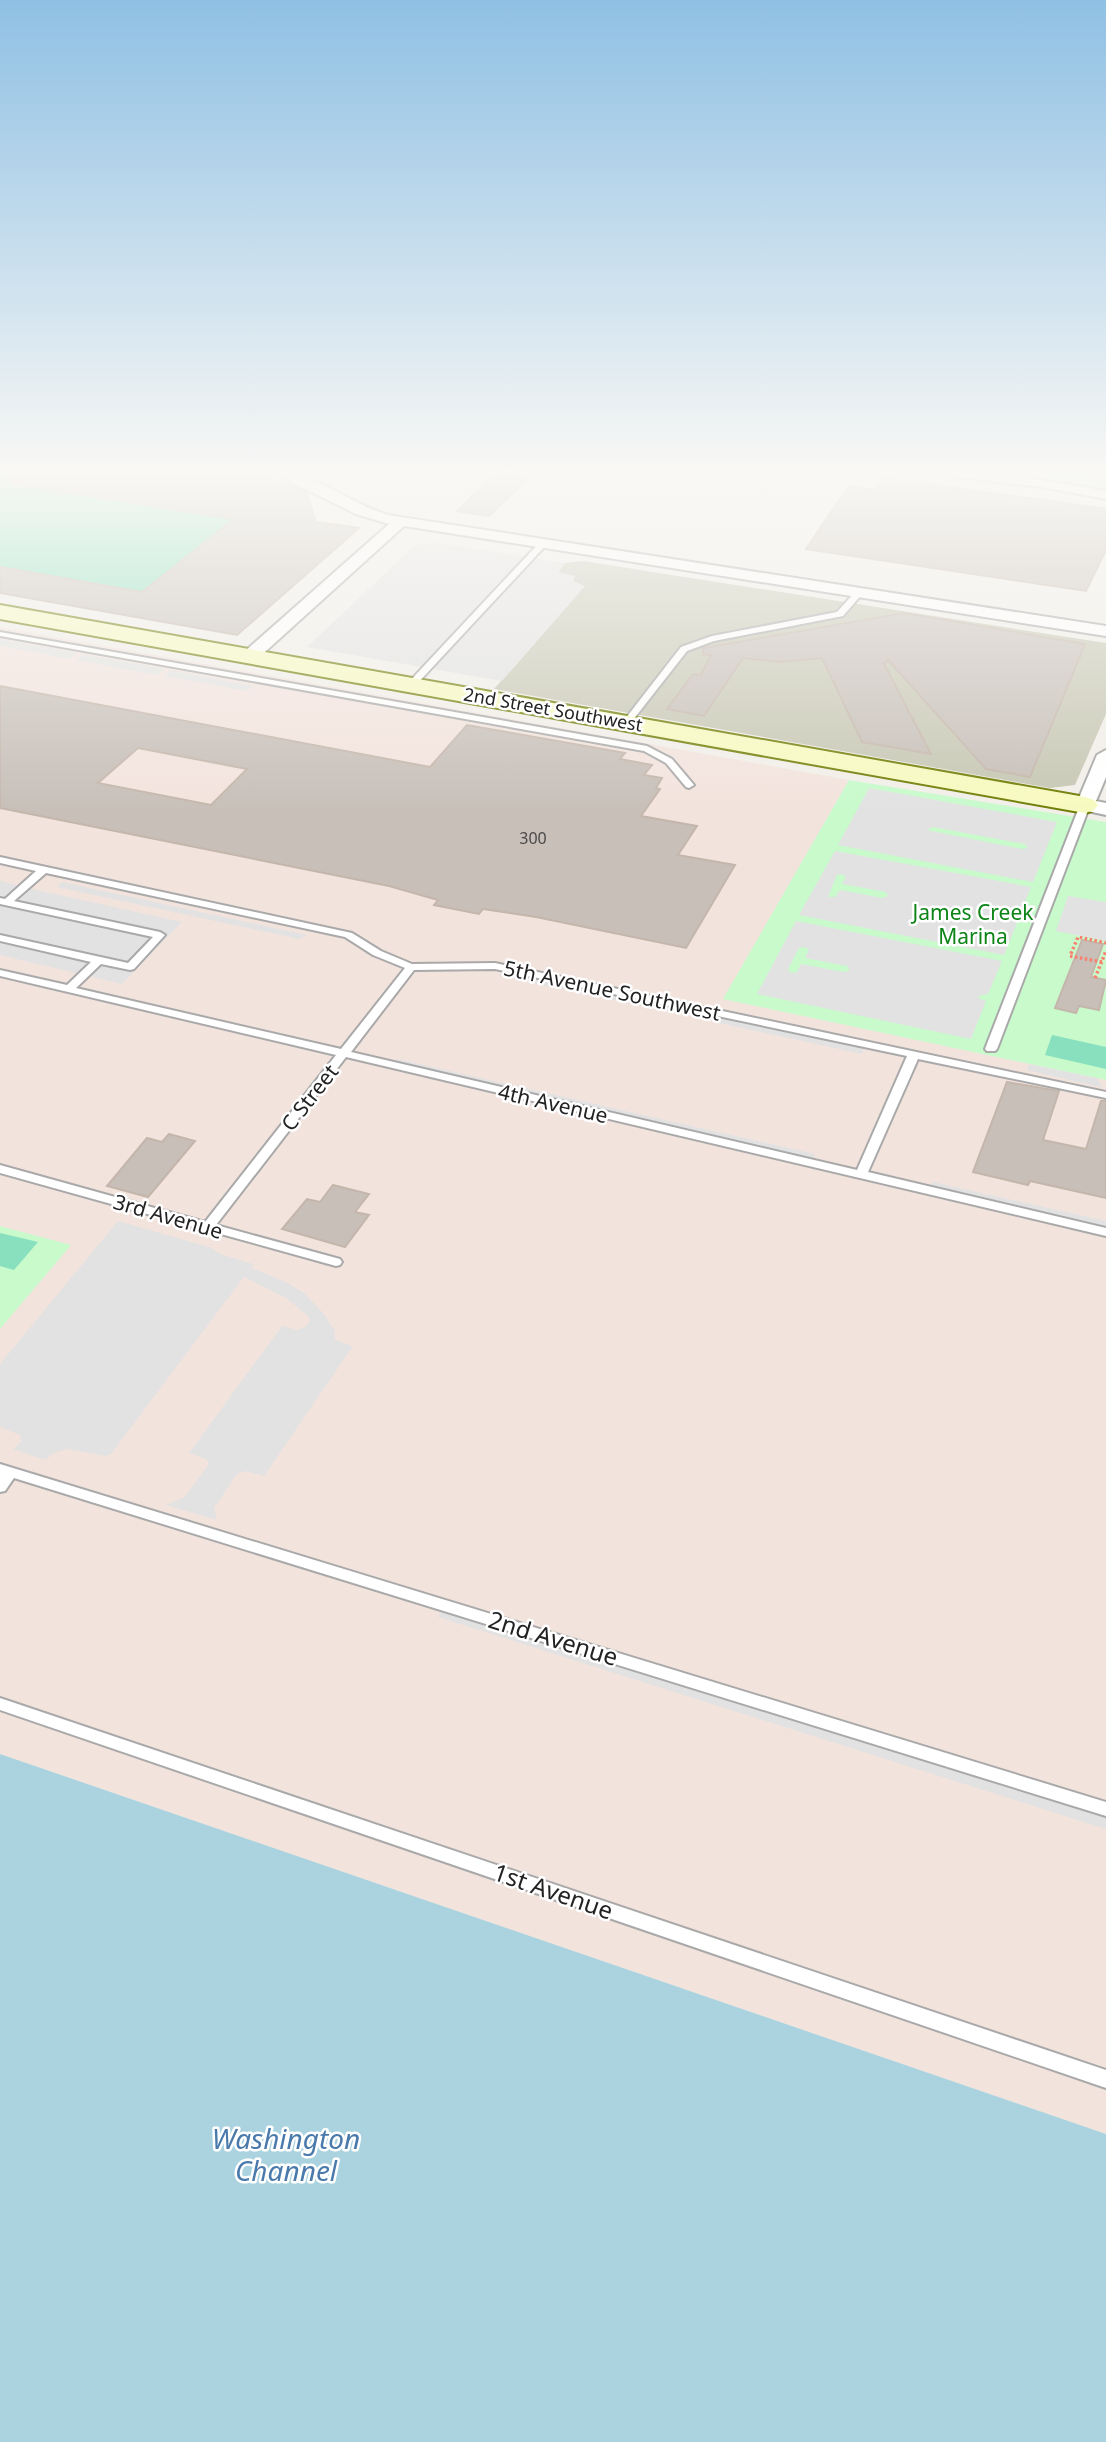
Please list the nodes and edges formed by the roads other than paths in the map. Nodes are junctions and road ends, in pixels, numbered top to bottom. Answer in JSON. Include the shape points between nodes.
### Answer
{"nodes":[{"id":1,"x":329,"y":585,"type":"edge"},
{"id":2,"x":505,"y":585,"type":"edge"},
{"id":3,"x":808,"y":585,"type":"edge"},
{"id":4,"x":859,"y":593,"type":"junction"},
{"id":5,"x":0,"y":612,"type":"edge"},
{"id":6,"x":1106,"y":631,"type":"edge"},
{"id":7,"x":0,"y":634,"type":"edge"},
{"id":8,"x":250,"y":656,"type":"junction"},
{"id":9,"x":411,"y":685,"type":"junction"},
{"id":10,"x":626,"y":723,"type":"junction"},
{"id":11,"x":1106,"y":755,"type":"edge"},
{"id":12,"x":689,"y":785,"type":"dead end"},
{"id":13,"x":1096,"y":807,"type":"edge"},
{"id":14,"x":0,"y":860,"type":"edge"},
{"id":15,"x":44,"y":869,"type":"junction"},
{"id":16,"x":3,"y":902,"type":"edge"},
{"id":17,"x":0,"y":938,"type":"edge"},
{"id":18,"x":99,"y":960,"type":"junction"},
{"id":19,"x":411,"y":967,"type":"junction"},
{"id":20,"x":0,"y":973,"type":"edge"},
{"id":21,"x":69,"y":989,"type":"junction"},
{"id":22,"x":990,"y":1049,"type":"dead end"},
{"id":23,"x":344,"y":1053,"type":"junction"},
{"id":24,"x":914,"y":1054,"type":"junction"},
{"id":25,"x":1106,"y":1095,"type":"edge"},
{"id":26,"x":0,"y":1169,"type":"edge"},
{"id":27,"x":861,"y":1175,"type":"junction"},
{"id":28,"x":207,"y":1228,"type":"junction"},
{"id":29,"x":1106,"y":1232,"type":"edge"},
{"id":30,"x":336,"y":1262,"type":"dead end"},
{"id":31,"x":5,"y":1471,"type":"edge"},
{"id":32,"x":0,"y":1487,"type":"edge"},
{"id":33,"x":0,"y":1704,"type":"edge"},
{"id":34,"x":1106,"y":1809,"type":"edge"},
{"id":35,"x":1106,"y":2078,"type":"edge"}],
"edges":[{"from":1,"to":8,"type":"street"},
{"from":2,"to":9,"type":"lane"},
{"from":3,"to":4,"type":"street"},
{"from":4,"to":6,"type":"street"},
{"from":4,"to":10,"type":"lane","via":[[840,614],[712,639],[684,649]]},
{"from":5,"to":8,"type":"street","name":"2nd Street Southwest"},
{"from":7,"to":12,"type":"lane","via":[[646,749],[669,761]]},
{"from":8,"to":9,"type":"street","name":"2nd Street Southwest"},
{"from":9,"to":10,"type":"street","name":"2nd Street Southwest"},
{"from":10,"to":13,"type":"street","name":"2nd Street Southwest"},
{"from":11,"to":13,"type":"street"},
{"from":13,"to":22,"type":"lane"},
{"from":14,"to":15,"type":"lane","name":"5th Avenue Southwest"},
{"from":15,"to":16,"type":"lane"},
{"from":15,"to":19,"type":"lane","name":"5th Avenue Southwest","via":[[346,935]]},
{"from":16,"to":18,"type":"lane","via":[[160,936],[130,967]]},
{"from":17,"to":18,"type":"lane"},
{"from":18,"to":21,"type":"lane"},
{"from":19,"to":23,"type":"lane","name":"C Street"},
{"from":19,"to":24,"type":"lane","name":"5th Avenue Southwest","via":[[495,966]]},
{"from":20,"to":21,"type":"lane","name":"4th Avenue"},
{"from":21,"to":23,"type":"lane","name":"4th Avenue"},
{"from":23,"to":27,"type":"lane","name":"4th Avenue"},
{"from":23,"to":28,"type":"lane","name":"C Street"},
{"from":24,"to":25,"type":"lane","name":"5th Avenue Southwest"},
{"from":24,"to":27,"type":"lane"},
{"from":26,"to":28,"type":"lane","name":"3rd Avenue"},
{"from":27,"to":29,"type":"lane","name":"4th Avenue"},
{"from":28,"to":30,"type":"lane","name":"3rd Avenue"},
{"from":31,"to":32,"type":"lane"},
{"from":31,"to":34,"type":"lane","name":"2nd Avenue"},
{"from":33,"to":35,"type":"lane","name":"1st Avenue"}]}
